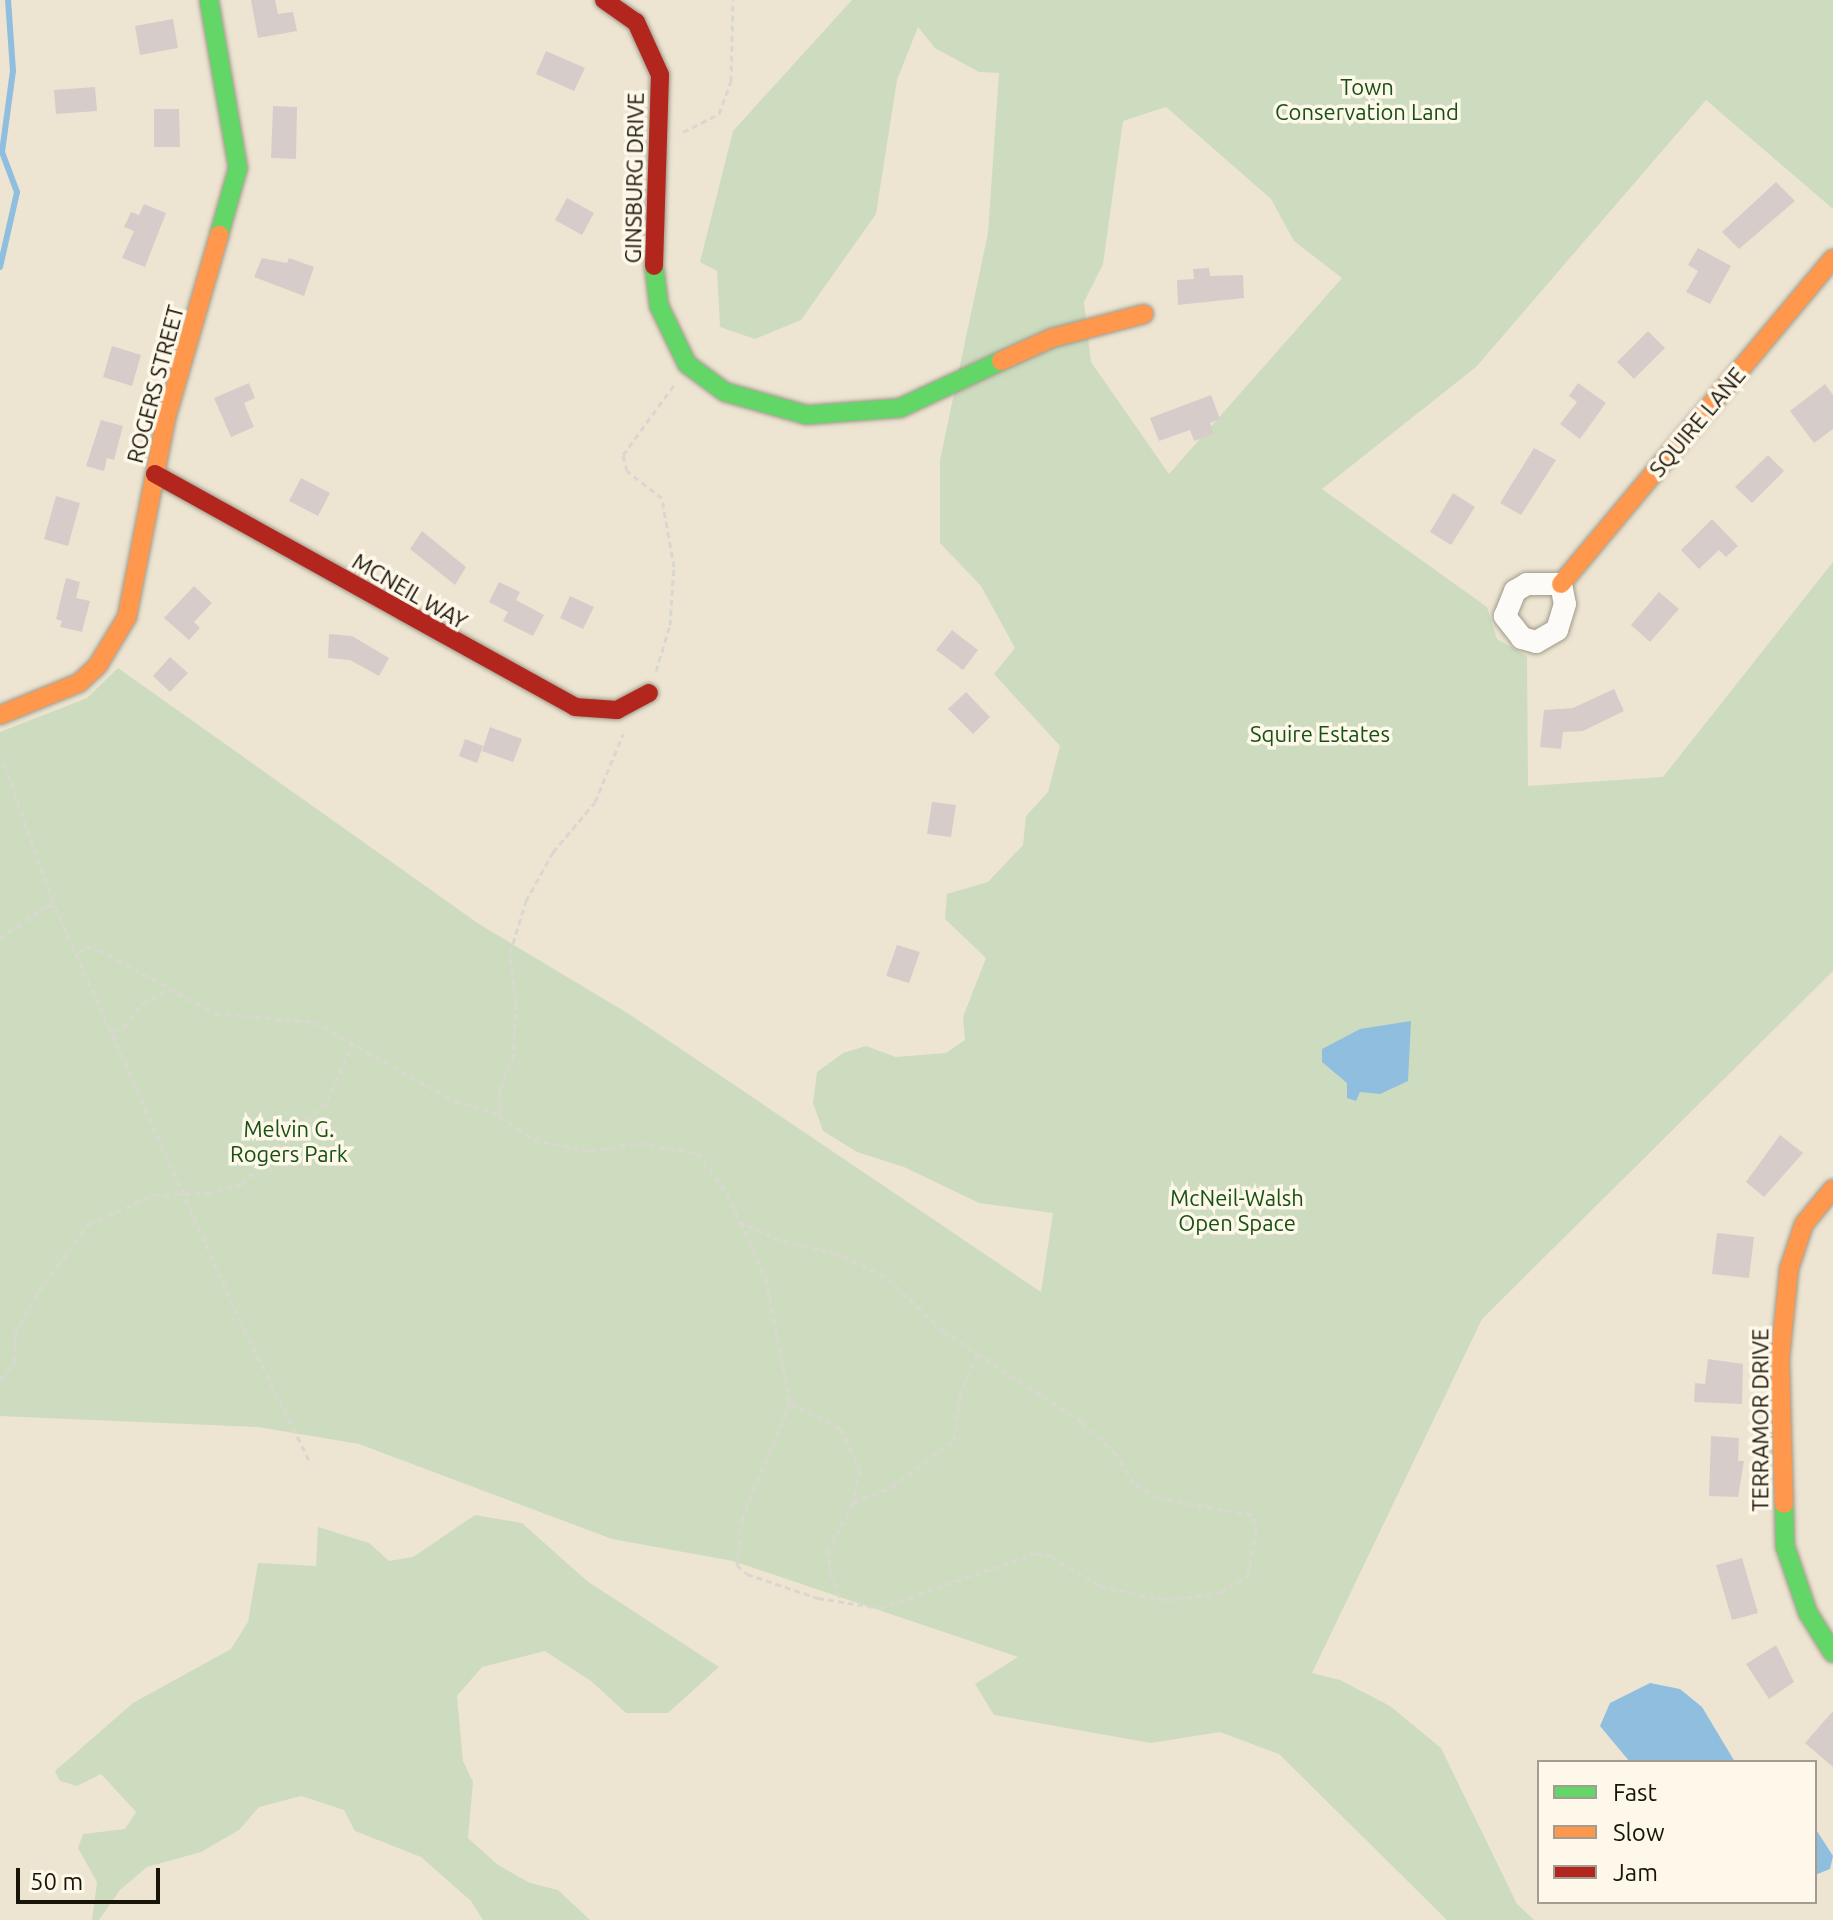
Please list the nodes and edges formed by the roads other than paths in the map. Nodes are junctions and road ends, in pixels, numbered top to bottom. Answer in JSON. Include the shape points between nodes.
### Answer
{"nodes":[{"id":1,"x":209,"y":0,"type":"edge"},
{"id":2,"x":604,"y":0,"type":"edge"},
{"id":3,"x":1833,"y":259,"type":"edge"},
{"id":4,"x":1144,"y":314,"type":"dead end"},
{"id":5,"x":155,"y":474,"type":"junction"},
{"id":6,"x":1561,"y":584,"type":"dead end"},
{"id":7,"x":649,"y":693,"type":"road end"},
{"id":8,"x":0,"y":715,"type":"edge"},
{"id":9,"x":1833,"y":1189,"type":"edge"},
{"id":10,"x":1833,"y":1653,"type":"edge"}],
"edges":[{"from":1,"to":5,"type":"street","name":"ROGERS STREET","via":[[238,168],[166,418]]},
{"from":2,"to":4,"type":"street","name":"GINSBURG DRIVE","via":[[628,13],[660,75],[653,258],[659,306],[687,364],[725,392],[807,415],[900,408],[1052,338]]},
{"from":3,"to":6,"type":"street","name":"SQUIRE LANE"},
{"from":5,"to":7,"type":"street","name":"MCNEIL WAY","via":[[575,707],[617,710]]},
{"from":5,"to":8,"type":"street","name":"ROGERS STREET","via":[[127,617],[112,644],[79,683]]},
{"from":9,"to":10,"type":"street","name":"TERRAMOR DRIVE","via":[[1804,1224],[1789,1269],[1780,1406],[1785,1546],[1808,1613]]}]}
